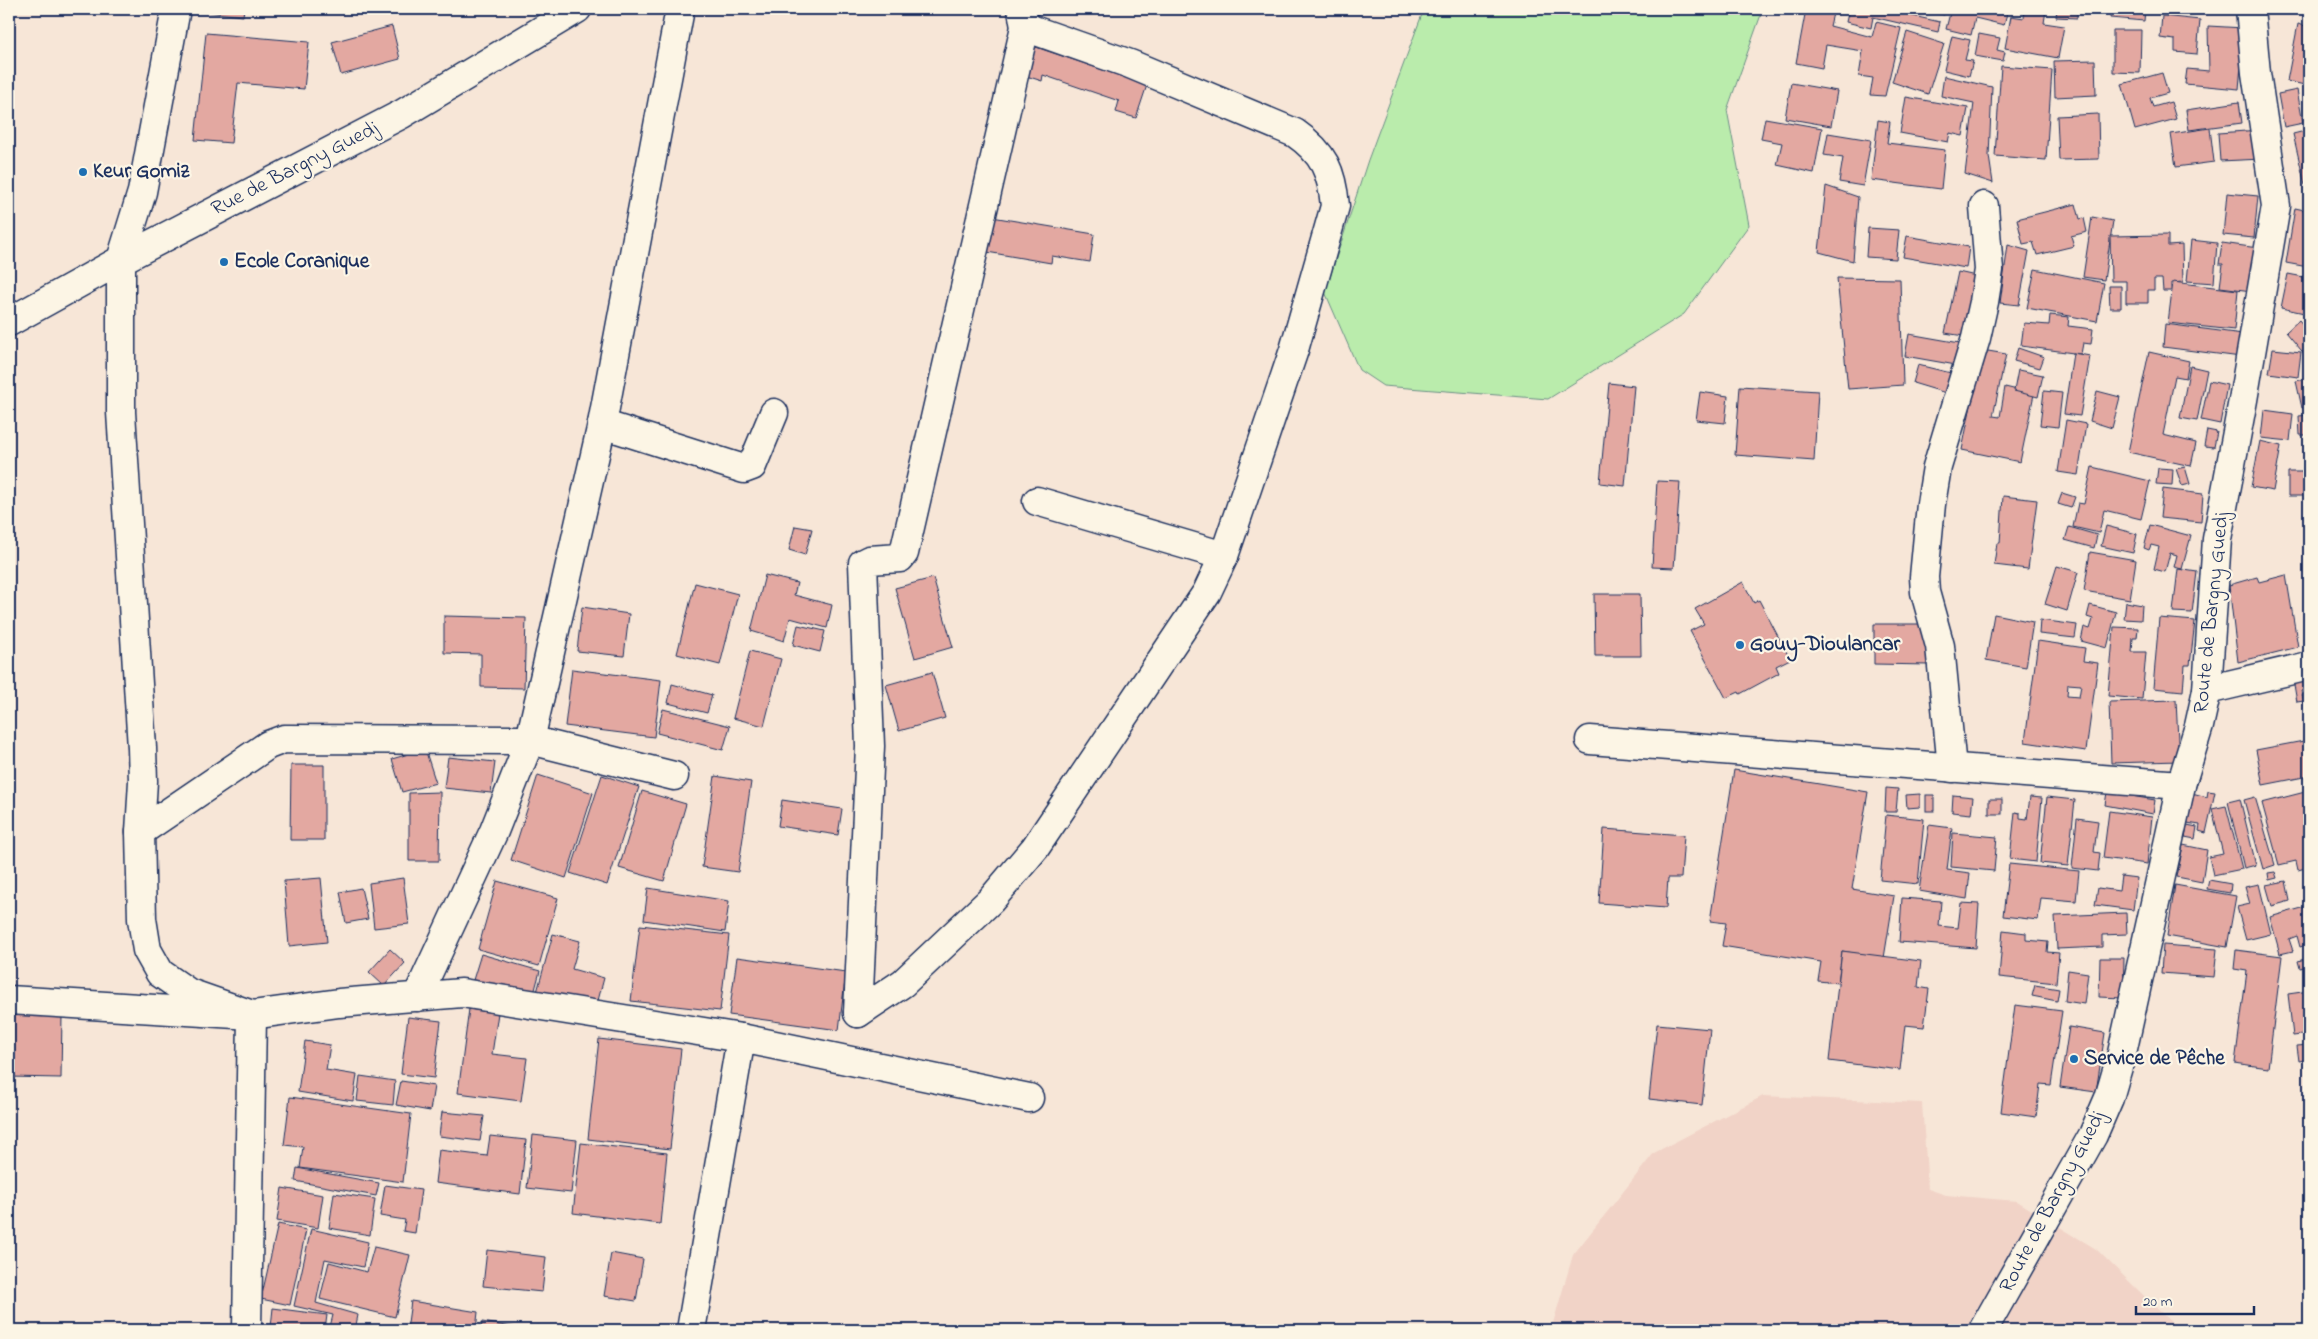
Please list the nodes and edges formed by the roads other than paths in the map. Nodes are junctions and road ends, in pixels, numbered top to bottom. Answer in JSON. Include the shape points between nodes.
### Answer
{"nodes":[{"id":1,"x":176,"y":9,"type":"edge"},
{"id":2,"x":577,"y":9,"type":"edge"},
{"id":3,"x":680,"y":9,"type":"edge"},
{"id":4,"x":2250,"y":9,"type":"edge"},
{"id":5,"x":1023,"y":18,"type":"edge"},
{"id":6,"x":1984,"y":206,"type":"dead end"},
{"id":7,"x":121,"y":260,"type":"junction"},
{"id":8,"x":9,"y":322,"type":"edge"},
{"id":9,"x":774,"y":413,"type":"dead end"},
{"id":10,"x":602,"y":424,"type":"junction"},
{"id":11,"x":1037,"y":501,"type":"dead end"},
{"id":12,"x":1224,"y":556,"type":"junction"},
{"id":13,"x":2309,"y":666,"type":"edge"},
{"id":14,"x":2206,"y":690,"type":"junction"},
{"id":15,"x":530,"y":740,"type":"junction"},
{"id":16,"x":1590,"y":740,"type":"dead end"},
{"id":17,"x":1952,"y":768,"type":"junction"},
{"id":18,"x":674,"y":776,"type":"dead end"},
{"id":19,"x":2180,"y":785,"type":"junction"},
{"id":20,"x":140,"y":832,"type":"junction"},
{"id":21,"x":417,"y":997,"type":"junction"},
{"id":22,"x":9,"y":1000,"type":"edge"},
{"id":23,"x":252,"y":1015,"type":"junction"},
{"id":24,"x":741,"y":1038,"type":"junction"},
{"id":25,"x":1029,"y":1098,"type":"dead end"},
{"id":26,"x":247,"y":1330,"type":"edge"},
{"id":27,"x":691,"y":1330,"type":"edge"},
{"id":28,"x":1983,"y":1330,"type":"edge"}],
"edges":[{"from":1,"to":7,"type":"street","via":[[142,192]]},
{"from":2,"to":7,"type":"street","name":"Rue de Bargny Guedj","via":[[402,114]]},
{"from":3,"to":10,"type":"street"},
{"from":4,"to":14,"type":"street","name":"Route de Bargny Guedj","via":[[2276,206],[2217,539]]},
{"from":5,"to":12,"type":"street","via":[[1295,133],[1322,157],[1333,185],[1335,206],[1294,350]]},
{"from":5,"to":12,"type":"street","via":[[904,553],[900,558],[863,563],[870,746],[858,1013],[903,983],[991,900],[1035,848],[1207,592]]},
{"from":6,"to":17,"type":"street","via":[[1989,270],[1984,302],[1937,467],[1924,577],[1940,646]]},
{"from":7,"to":8,"type":"street","name":"Rue de Bargny Guedj"},
{"from":7,"to":20,"type":"street","via":[[122,412],[142,748]]},
{"from":9,"to":10,"type":"street","via":[[752,466],[744,469]]},
{"from":10,"to":15,"type":"street"},
{"from":11,"to":12,"type":"street"},
{"from":13,"to":14,"type":"street"},
{"from":14,"to":19,"type":"street","name":"Route de Bargny Guedj","via":[[2199,726]]},
{"from":15,"to":18,"type":"street"},
{"from":15,"to":20,"type":"street","via":[[284,739],[268,745]]},
{"from":15,"to":21,"type":"street","via":[[494,831]]},
{"from":16,"to":17,"type":"street"},
{"from":17,"to":19,"type":"street"},
{"from":19,"to":28,"type":"street","name":"Route de Bargny Guedj","via":[[2122,1053],[2109,1098],[2092,1135]]},
{"from":20,"to":23,"type":"street","via":[[142,919],[147,950],[160,974],[189,993]]},
{"from":21,"to":23,"type":"street"},
{"from":21,"to":24,"type":"street","via":[[462,993]]},
{"from":22,"to":23,"type":"street"},
{"from":23,"to":26,"type":"street"},
{"from":24,"to":25,"type":"street"},
{"from":24,"to":27,"type":"street"}]}
